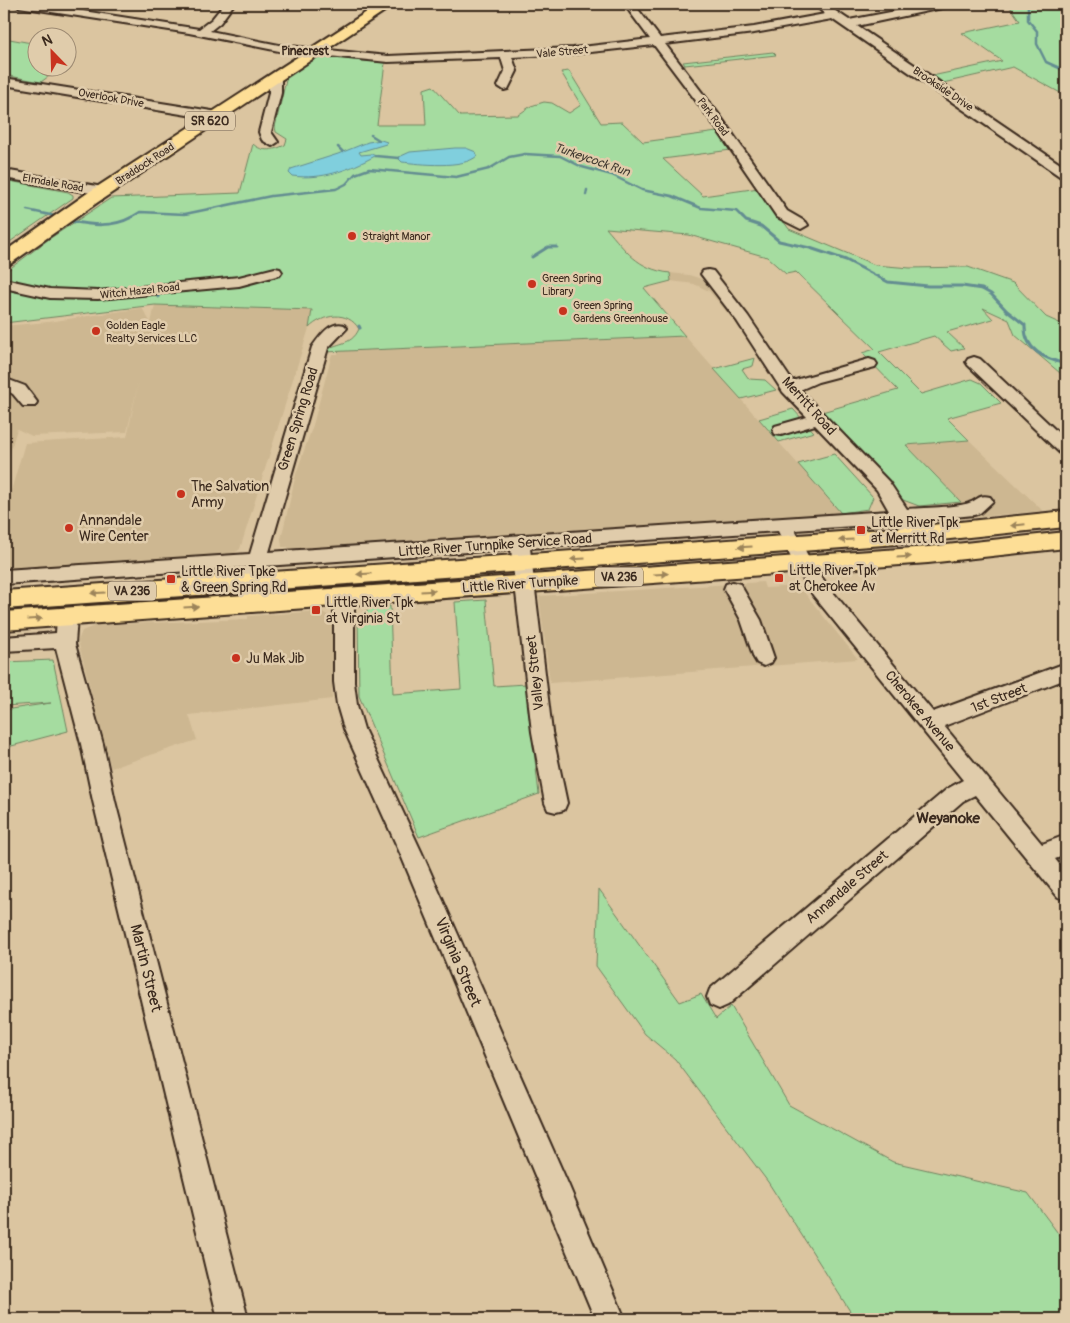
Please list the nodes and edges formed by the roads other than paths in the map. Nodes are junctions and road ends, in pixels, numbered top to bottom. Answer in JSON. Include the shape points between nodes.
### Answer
{"nodes":[{"id":1,"x":19,"y":4,"type":"edge"},
{"id":2,"x":228,"y":4,"type":"edge"},
{"id":3,"x":388,"y":4,"type":"edge"},
{"id":4,"x":630,"y":4,"type":"edge"},
{"id":5,"x":818,"y":4,"type":"edge"},
{"id":6,"x":942,"y":4,"type":"edge"},
{"id":7,"x":835,"y":15,"type":"junction"},
{"id":8,"x":848,"y":24,"type":"junction"},
{"id":9,"x":202,"y":32,"type":"junction"},
{"id":10,"x":658,"y":42,"type":"junction"},
{"id":11,"x":288,"y":49,"type":"junction"},
{"id":12,"x":316,"y":51,"type":"junction"},
{"id":13,"x":506,"y":55,"type":"junction"},
{"id":14,"x":301,"y":61,"type":"junction"},
{"id":15,"x":275,"y":79,"type":"junction"},
{"id":16,"x":4,"y":81,"type":"edge"},
{"id":17,"x":504,"y":86,"type":"dead end"},
{"id":18,"x":218,"y":116,"type":"junction"},
{"id":19,"x":272,"y":142,"type":"dead end"},
{"id":20,"x":4,"y":174,"type":"edge"},
{"id":21,"x":1066,"y":174,"type":"edge"},
{"id":22,"x":103,"y":191,"type":"junction"},
{"id":23,"x":800,"y":225,"type":"dead end"},
{"id":24,"x":4,"y":260,"type":"edge"},
{"id":25,"x":275,"y":272,"type":"dead end"},
{"id":26,"x":708,"y":274,"type":"dead end"},
{"id":27,"x":4,"y":283,"type":"edge"},
{"id":28,"x":339,"y":328,"type":"dead end"},
{"id":29,"x":974,"y":362,"type":"dead end"},
{"id":30,"x":869,"y":364,"type":"dead end"},
{"id":31,"x":4,"y":383,"type":"edge"},
{"id":32,"x":789,"y":388,"type":"junction"},
{"id":33,"x":29,"y":402,"type":"dead end"},
{"id":34,"x":819,"y":419,"type":"junction"},
{"id":35,"x":781,"y":430,"type":"dead end"},
{"id":36,"x":1066,"y":449,"type":"edge"},
{"id":37,"x":984,"y":501,"type":"dead end"},
{"id":38,"x":1066,"y":519,"type":"edge"},
{"id":39,"x":908,"y":526,"type":"junction"},
{"id":40,"x":1066,"y":540,"type":"edge"},
{"id":41,"x":793,"y":544,"type":"junction"},
{"id":42,"x":523,"y":563,"type":"junction"},
{"id":43,"x":4,"y":577,"type":"edge"},
{"id":44,"x":253,"y":582,"type":"junction"},
{"id":45,"x":732,"y":589,"type":"dead end"},
{"id":46,"x":344,"y":597,"type":"junction"},
{"id":47,"x":4,"y":600,"type":"edge"},
{"id":48,"x":4,"y":621,"type":"edge"},
{"id":49,"x":66,"y":628,"type":"junction"},
{"id":50,"x":4,"y":644,"type":"edge"},
{"id":51,"x":764,"y":658,"type":"dead end"},
{"id":52,"x":1066,"y":672,"type":"edge"},
{"id":53,"x":930,"y":722,"type":"junction"},
{"id":54,"x":978,"y":782,"type":"junction"},
{"id":55,"x":556,"y":802,"type":"dead end"},
{"id":56,"x":1066,"y":845,"type":"edge"},
{"id":57,"x":1038,"y":856,"type":"junction"},
{"id":58,"x":1066,"y":890,"type":"edge"},
{"id":59,"x":719,"y":997,"type":"dead end"},
{"id":60,"x":234,"y":1319,"type":"edge"},
{"id":61,"x":610,"y":1319,"type":"edge"}],
"edges":[{"from":1,"to":9,"type":"street","name":"Vale Street"},
{"from":2,"to":9,"type":"street"},
{"from":3,"to":12,"type":"main road","name":"Braddock Road","number":"SR 620"},
{"from":4,"to":10,"type":"street","name":"Park Road"},
{"from":5,"to":7,"type":"street","name":"Brookside Drive"},
{"from":6,"to":8,"type":"street"},
{"from":7,"to":8,"type":"street","name":"Brookside Drive"},
{"from":7,"to":10,"type":"street","name":"Vale Street","via":[[754,30]]},
{"from":8,"to":21,"type":"street","name":"Brookside Drive"},
{"from":9,"to":11,"type":"street","name":"Vale Street"},
{"from":10,"to":13,"type":"street","name":"Vale Street"},
{"from":10,"to":23,"type":"street","name":"Park Road","via":[[782,214]]},
{"from":11,"to":12,"type":"street","name":"Vale Street"},
{"from":11,"to":14,"type":"street"},
{"from":12,"to":13,"type":"street","name":"Vale Street","via":[[388,59]]},
{"from":12,"to":14,"type":"main road","name":"Braddock Road","number":"SR 620"},
{"from":13,"to":17,"type":"street","via":[[511,71]]},
{"from":14,"to":15,"type":"main road","name":"Braddock Road","number":"SR 620"},
{"from":15,"to":18,"type":"main road","name":"Braddock Road","number":"SR 620"},
{"from":15,"to":19,"type":"street","via":[[275,93],[265,132]]},
{"from":16,"to":18,"type":"street","name":"Overlook Drive"},
{"from":18,"to":22,"type":"main road","name":"Braddock Road","number":"SR 620"},
{"from":20,"to":22,"type":"street","name":"Elmdale Road"},
{"from":22,"to":24,"type":"main road","name":"Braddock Road","number":"SR 620"},
{"from":25,"to":27,"type":"street","name":"Witch Hazel Road","via":[[233,284],[98,295],[67,295]]},
{"from":26,"to":32,"type":"street","name":"Merritt Road"},
{"from":28,"to":44,"type":"street","name":"Green Spring Road","via":[[320,347]]},
{"from":29,"to":36,"type":"street"},
{"from":30,"to":32,"type":"street"},
{"from":31,"to":33,"type":"street","via":[[19,390]]},
{"from":32,"to":34,"type":"street","name":"Merritt Road"},
{"from":34,"to":35,"type":"street"},
{"from":34,"to":39,"type":"street","name":"Merritt Road","via":[[883,486]]},
{"from":37,"to":39,"type":"street","via":[[974,509]]},
{"from":38,"to":39,"type":"main road","name":"Little River Turnpike","number":"VA 236","one_way":true},
{"from":39,"to":41,"type":"main road","name":"Little River Turnpike","number":"VA 236"},
{"from":41,"to":40,"type":"main road","name":"Little River Turnpike","number":"VA 236","one_way":true,"via":[[928,555]]},
{"from":41,"to":42,"type":"main road","name":"Little River Turnpike","number":"VA 236"},
{"from":41,"to":42,"type":"street","name":"Little River Turnpike Service Road"},
{"from":41,"to":53,"type":"street","name":"Cherokee Avenue","via":[[854,632]]},
{"from":42,"to":44,"type":"main road","name":"Little River Turnpike","number":"VA 236"},
{"from":46,"to":42,"type":"main road","name":"Little River Turnpike","number":"VA 236","one_way":true},
{"from":42,"to":55,"type":"street","name":"Valley Street","via":[[542,732]]},
{"from":43,"to":44,"type":"street"},
{"from":44,"to":46,"type":"main road","name":"Little River Turnpike","number":"VA 236"},
{"from":44,"to":47,"type":"main road","name":"Little River Turnpike","number":"VA 236","one_way":true},
{"from":49,"to":44,"type":"main road","name":"Little River Turnpike","number":"VA 236","one_way":true},
{"from":45,"to":51,"type":"street","via":[[751,620]]},
{"from":46,"to":61,"type":"street","name":"Virginia Street","via":[[344,682],[354,729],[412,853]]},
{"from":48,"to":49,"type":"main road","name":"Little River Turnpike","number":"VA 236","one_way":true},
{"from":49,"to":50,"type":"street"},
{"from":49,"to":60,"type":"street","name":"Martin Street"},
{"from":52,"to":53,"type":"street","name":"1st Street"},
{"from":53,"to":54,"type":"street","name":"Cherokee Avenue"},
{"from":54,"to":57,"type":"street","name":"Cherokee Avenue"},
{"from":54,"to":59,"type":"street","name":"Annandale Street","via":[[954,795]]},
{"from":56,"to":57,"type":"street"},
{"from":57,"to":58,"type":"street","name":"Cherokee Avenue"}]}
